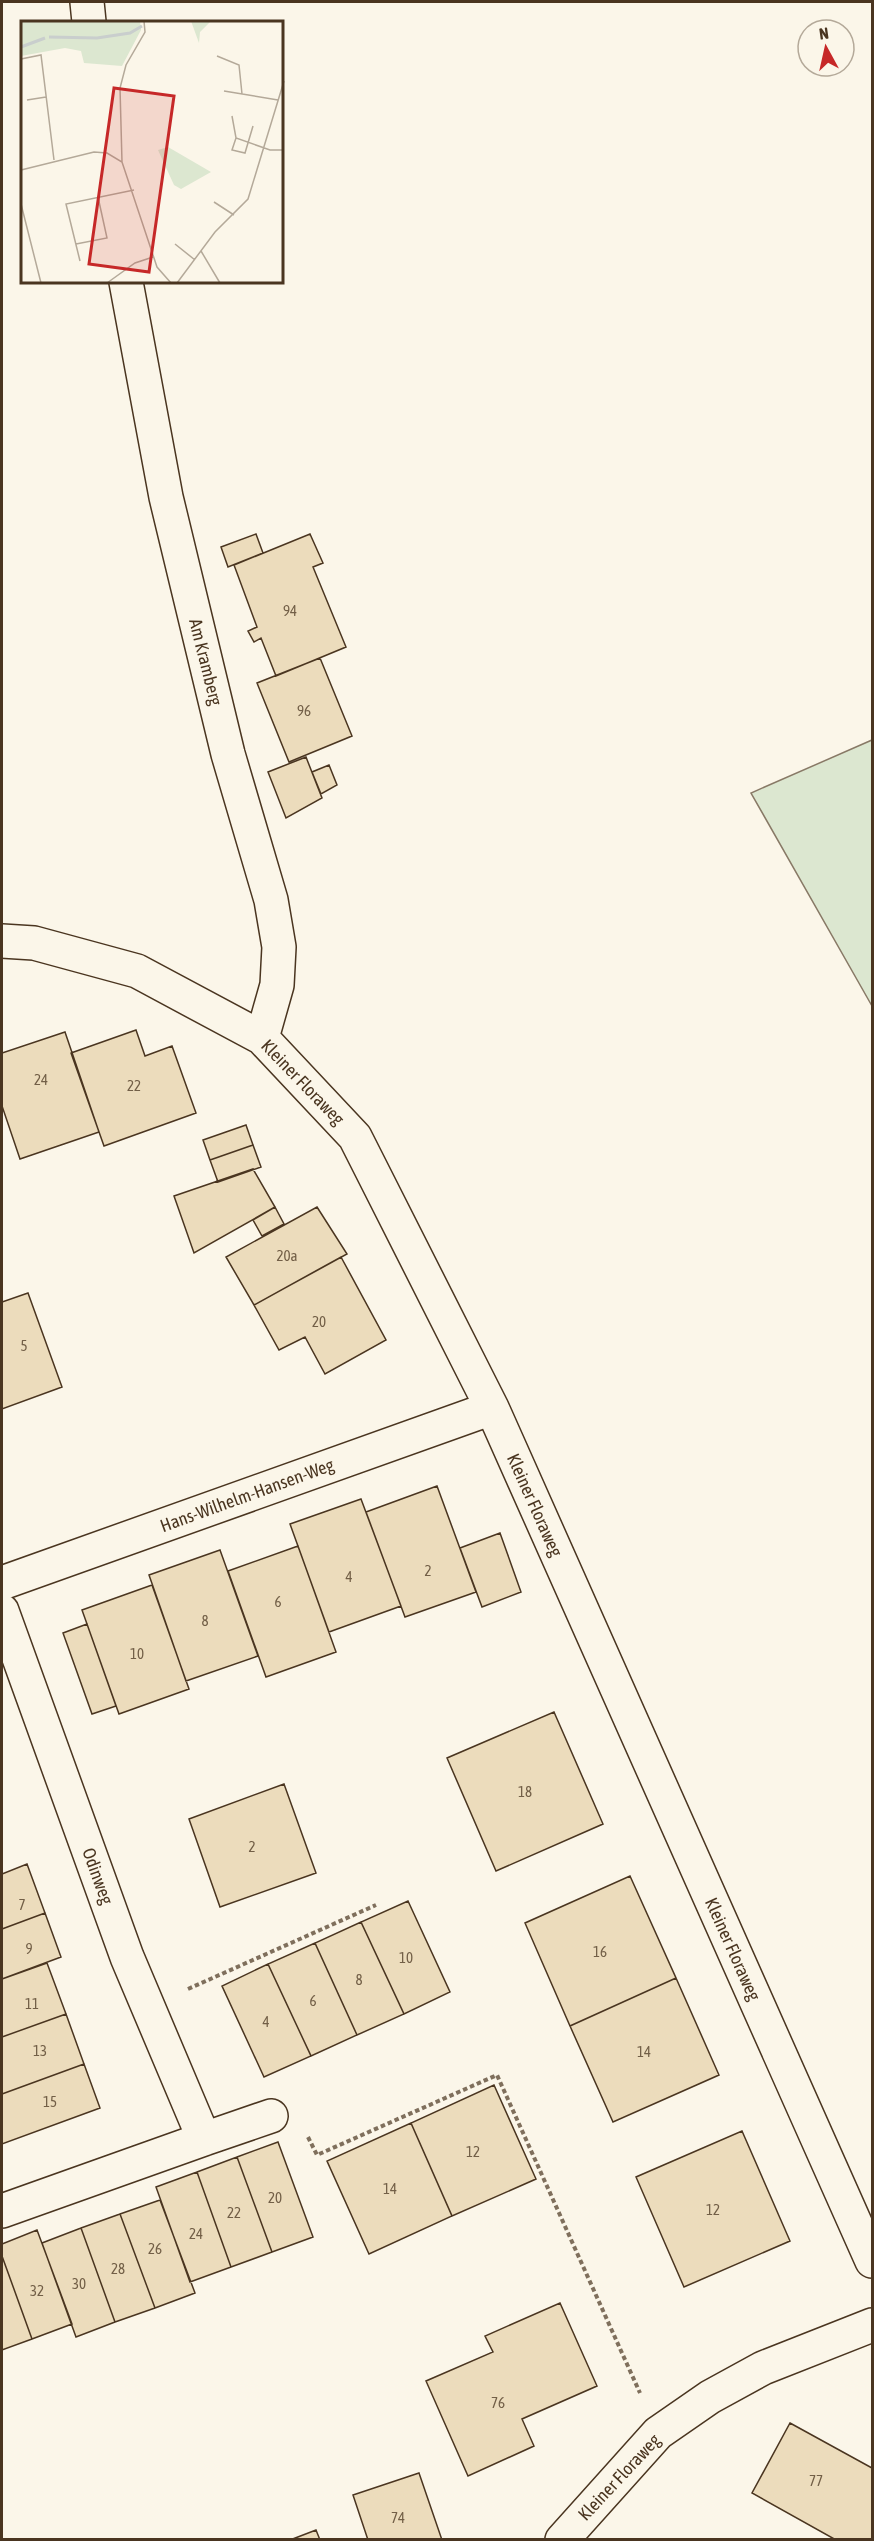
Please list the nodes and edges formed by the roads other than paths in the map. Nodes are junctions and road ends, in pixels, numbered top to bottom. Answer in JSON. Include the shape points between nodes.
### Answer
{"nodes":[{"id":1,"x":87,"y":2,"type":"edge"},
{"id":2,"x":89,"y":21,"type":"edge"},
{"id":3,"x":126,"y":284,"type":"edge"},
{"id":4,"x":2,"y":941,"type":"edge"},
{"id":5,"x":262,"y":1038,"type":"junction"},
{"id":6,"x":492,"y":1408,"type":"junction"},
{"id":7,"x":2,"y":1583,"type":"edge"},
{"id":8,"x":2,"y":1611,"type":"edge"},
{"id":9,"x":271,"y":2116,"type":"road end"},
{"id":10,"x":204,"y":2139,"type":"junction"},
{"id":11,"x":2,"y":2211,"type":"edge"},
{"id":12,"x":873,"y":2261,"type":"edge"},
{"id":13,"x":873,"y":2325,"type":"edge"},
{"id":14,"x":562,"y":2540,"type":"edge"}],
"edges":[{"from":1,"to":2,"type":"street"},
{"from":3,"to":5,"type":"street","name":"Am Kramberg","via":[[166,497],[228,754],[271,900],[279,947],[277,985]]},
{"from":4,"to":5,"type":"street","name":"Kleiner Floraweg","via":[[34,943],[137,971]]},
{"from":5,"to":6,"type":"street","name":"Kleiner Floraweg","via":[[355,1137]]},
{"from":6,"to":7,"type":"street","name":"Hans-Wilhelm-Hansen-Weg"},
{"from":6,"to":12,"type":"street","name":"Kleiner Floraweg"},
{"from":8,"to":10,"type":"street","name":"Odinweg","via":[[127,1957]]},
{"from":9,"to":10,"type":"street"},
{"from":10,"to":11,"type":"street"},
{"from":13,"to":14,"type":"street","name":"Kleiner Floraweg","via":[[763,2368],[710,2397],[658,2433]]}]}
